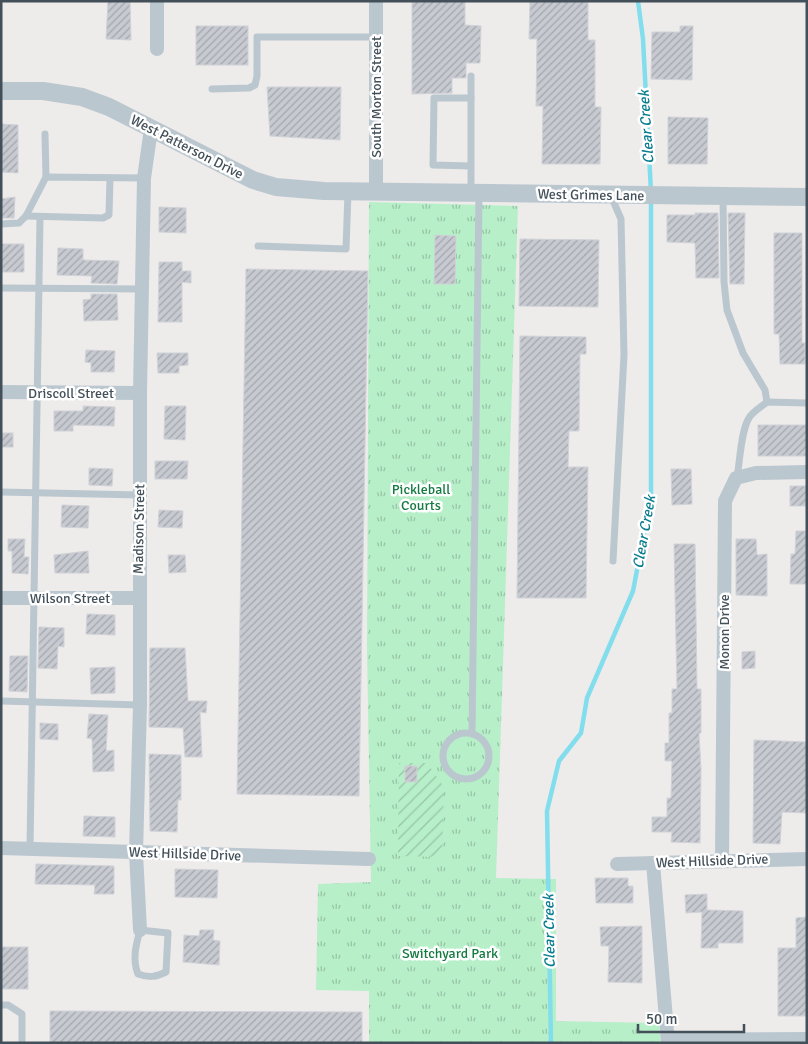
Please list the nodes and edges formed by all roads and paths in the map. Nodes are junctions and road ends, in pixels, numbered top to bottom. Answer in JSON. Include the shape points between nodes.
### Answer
{"nodes":[{"id":1,"x":157,"y":1,"type":"edge"},
{"id":2,"x":376,"y":1,"type":"edge"},
{"id":3,"x":376,"y":37,"type":"junction"},
{"id":4,"x":157,"y":49,"type":"dead end"},
{"id":5,"x":471,"y":76,"type":"dead end"},
{"id":6,"x":212,"y":89,"type":"dead end"},
{"id":7,"x":1,"y":90,"type":"edge"},
{"id":8,"x":471,"y":98,"type":"junction"},
{"id":9,"x":151,"y":129,"type":"junction"},
{"id":10,"x":45,"y":134,"type":"dead end"},
{"id":11,"x":471,"y":166,"type":"junction"},
{"id":12,"x":46,"y":177,"type":"junction"},
{"id":13,"x":110,"y":178,"type":"junction"},
{"id":14,"x":144,"y":178,"type":"junction"},
{"id":15,"x":348,"y":191,"type":"junction"},
{"id":16,"x":376,"y":192,"type":"junction"},
{"id":17,"x":475,"y":192,"type":"junction"},
{"id":18,"x":613,"y":195,"type":"junction"},
{"id":19,"x":723,"y":196,"type":"junction"},
{"id":20,"x":807,"y":197,"type":"edge"},
{"id":21,"x":26,"y":216,"type":"junction"},
{"id":22,"x":40,"y":218,"type":"junction"},
{"id":23,"x":1,"y":224,"type":"edge"},
{"id":24,"x":258,"y":246,"type":"dead end"},
{"id":25,"x":1,"y":288,"type":"edge"},
{"id":26,"x":39,"y":288,"type":"junction"},
{"id":27,"x":142,"y":289,"type":"junction"},
{"id":28,"x":1,"y":392,"type":"edge"},
{"id":29,"x":37,"y":393,"type":"junction"},
{"id":30,"x":140,"y":393,"type":"junction"},
{"id":31,"x":767,"y":402,"type":"junction"},
{"id":32,"x":807,"y":403,"type":"edge"},
{"id":33,"x":807,"y":472,"type":"edge"},
{"id":34,"x":736,"y":478,"type":"junction"},
{"id":35,"x":1,"y":492,"type":"edge"},
{"id":36,"x":36,"y":492,"type":"junction"},
{"id":37,"x":140,"y":495,"type":"junction"},
{"id":38,"x":613,"y":561,"type":"dead end"},
{"id":39,"x":1,"y":598,"type":"edge"},
{"id":40,"x":34,"y":598,"type":"junction"},
{"id":41,"x":138,"y":598,"type":"junction"},
{"id":42,"x":1,"y":701,"type":"edge"},
{"id":43,"x":32,"y":702,"type":"junction"},
{"id":44,"x":140,"y":705,"type":"junction"},
{"id":45,"x":472,"y":734,"type":"junction"},
{"id":46,"x":1,"y":848,"type":"edge"},
{"id":47,"x":30,"y":848,"type":"junction"},
{"id":48,"x":136,"y":853,"type":"junction"},
{"id":49,"x":369,"y":859,"type":"dead end"},
{"id":50,"x":807,"y":859,"type":"edge"},
{"id":51,"x":722,"y":860,"type":"junction"},
{"id":52,"x":652,"y":863,"type":"junction"},
{"id":53,"x":617,"y":864,"type":"dead end"},
{"id":54,"x":140,"y":930,"type":"junction"},
{"id":55,"x":1,"y":1005,"type":"edge"},
{"id":56,"x":807,"y":1039,"type":"edge"},
{"id":57,"x":668,"y":1041,"type":"edge"},
{"id":58,"x":22,"y":1043,"type":"edge"}],
"edges":[{"from":1,"to":4,"type":"street"},
{"from":2,"to":3,"type":"street","name":"South Morton Street"},
{"from":3,"to":6,"type":"lane","via":[[257,37],[254,85],[249,88]]},
{"from":3,"to":16,"type":"street","name":"South Morton Street"},
{"from":5,"to":8,"type":"lane"},
{"from":7,"to":9,"type":"street","name":"West Patterson Drive","via":[[43,91],[82,97]]},
{"from":8,"to":11,"type":"lane"},
{"from":8,"to":11,"type":"lane","via":[[434,98],[433,165]]},
{"from":9,"to":14,"type":"street","name":"Madison Street"},
{"from":9,"to":15,"type":"street","name":"West Patterson Drive","via":[[253,180],[276,187]]},
{"from":10,"to":12,"type":"lane"},
{"from":11,"to":17,"type":"lane"},
{"from":12,"to":13,"type":"lane"},
{"from":12,"to":21,"type":"lane"},
{"from":13,"to":14,"type":"lane"},
{"from":13,"to":22,"type":"lane","via":[[109,215],[103,218]]},
{"from":14,"to":27,"type":"street","name":"Madison Street"},
{"from":15,"to":16,"type":"street","name":"West Patterson Drive"},
{"from":15,"to":24,"type":"lane","via":[[346,249]]},
{"from":16,"to":17,"type":"street","name":"West Grimes Lane"},
{"from":17,"to":18,"type":"street","name":"West Grimes Lane"},
{"from":17,"to":45,"type":"lane"},
{"from":18,"to":19,"type":"street","name":"West Grimes Lane"},
{"from":18,"to":38,"type":"lane","via":[[621,219],[624,355]]},
{"from":19,"to":20,"type":"street","name":"West Grimes Lane"},
{"from":19,"to":31,"type":"lane","via":[[727,310],[743,353],[765,390]]},
{"from":21,"to":22,"type":"lane"},
{"from":21,"to":23,"type":"lane","via":[[20,223]]},
{"from":22,"to":26,"type":"lane"},
{"from":25,"to":26,"type":"lane"},
{"from":26,"to":27,"type":"lane"},
{"from":26,"to":29,"type":"lane"},
{"from":27,"to":30,"type":"street","name":"Madison Street"},
{"from":28,"to":29,"type":"street","name":"Driscoll Street"},
{"from":29,"to":30,"type":"street","name":"Driscoll Street"},
{"from":29,"to":36,"type":"lane"},
{"from":30,"to":37,"type":"street","name":"Madison Street"},
{"from":31,"to":32,"type":"lane"},
{"from":31,"to":34,"type":"lane","via":[[749,417],[743,432]]},
{"from":33,"to":34,"type":"street","via":[[756,473]]},
{"from":34,"to":51,"type":"street","name":"Monon Drive","via":[[724,501]]},
{"from":35,"to":36,"type":"lane"},
{"from":36,"to":37,"type":"lane"},
{"from":36,"to":40,"type":"lane"},
{"from":37,"to":41,"type":"street","name":"Madison Street"},
{"from":39,"to":40,"type":"street","name":"Wilson Street"},
{"from":40,"to":41,"type":"street","name":"Wilson Street"},
{"from":40,"to":43,"type":"lane"},
{"from":41,"to":44,"type":"street","name":"Madison Street"},
{"from":42,"to":43,"type":"lane"},
{"from":43,"to":44,"type":"lane"},
{"from":43,"to":47,"type":"lane"},
{"from":44,"to":48,"type":"street","name":"Madison Street"},
{"from":45,"to":45,"type":"lane","via":[[458,734],[451,738],[444,751],[450,772],[463,778],[478,775],[484,770],[489,756],[485,742]]},
{"from":46,"to":47,"type":"street","name":"West Hillside Drive"},
{"from":47,"to":48,"type":"street","name":"West Hillside Drive"},
{"from":48,"to":49,"type":"street","name":"West Hillside Drive"},
{"from":48,"to":54,"type":"street","name":"Madison Street"},
{"from":50,"to":51,"type":"street","name":"West Hillside Drive"},
{"from":51,"to":52,"type":"street","name":"West Hillside Drive"},
{"from":52,"to":53,"type":"street","name":"West Hillside Drive"},
{"from":52,"to":57,"type":"street"},
{"from":54,"to":54,"type":"lane","via":[[168,933],[166,972],[147,977],[138,974],[135,947]]},
{"from":55,"to":58,"type":"lane","via":[[8,1005],[22,1014]]},
{"from":56,"to":57,"type":"street"}]}
